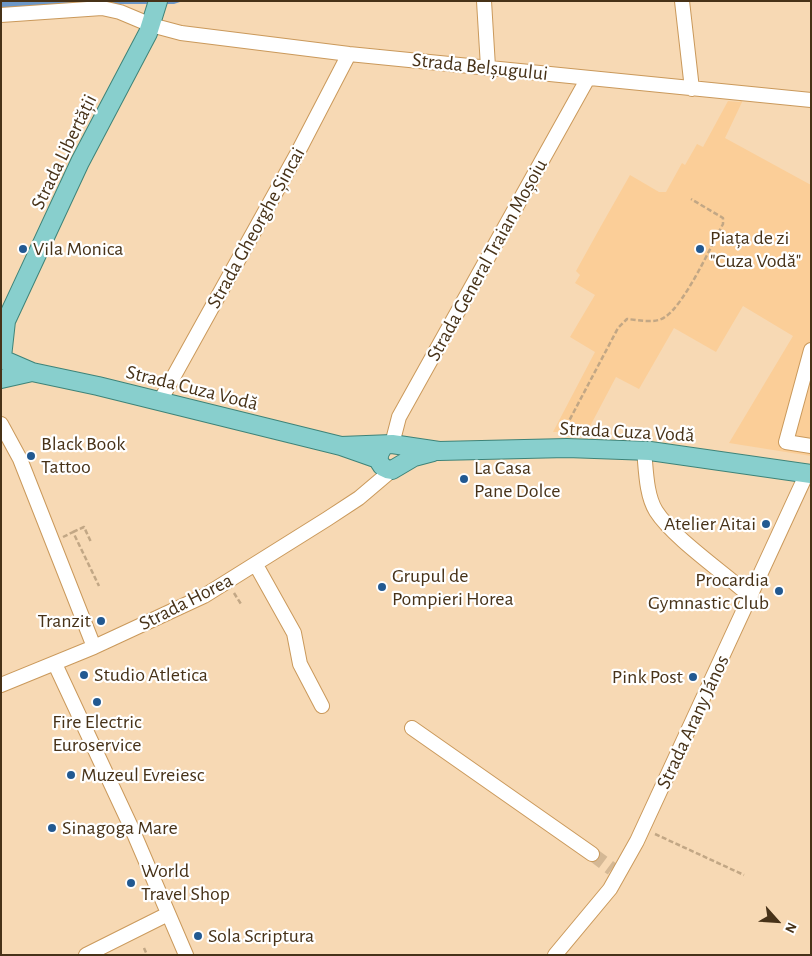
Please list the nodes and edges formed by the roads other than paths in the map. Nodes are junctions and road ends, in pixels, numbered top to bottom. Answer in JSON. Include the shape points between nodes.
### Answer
{"nodes":[{"id":1,"x":484,"y":1,"type":"edge"},
{"id":2,"x":682,"y":1,"type":"edge"},
{"id":3,"x":157,"y":3,"type":"edge"},
{"id":4,"x":1,"y":15,"type":"edge"},
{"id":5,"x":151,"y":26,"type":"junction"},
{"id":6,"x":349,"y":54,"type":"junction"},
{"id":7,"x":488,"y":67,"type":"junction"},
{"id":8,"x":588,"y":78,"type":"junction"},
{"id":9,"x":692,"y":89,"type":"junction"},
{"id":10,"x":811,"y":100,"type":"edge"},
{"id":11,"x":4,"y":324,"type":"edge"},
{"id":12,"x":811,"y":350,"type":"edge"},
{"id":13,"x":2,"y":357,"type":"edge"},
{"id":14,"x":32,"y":372,"type":"junction"},
{"id":15,"x":1,"y":378,"type":"edge"},
{"id":16,"x":160,"y":401,"type":"junction"},
{"id":17,"x":1,"y":424,"type":"edge"},
{"id":18,"x":811,"y":446,"type":"edge"},
{"id":19,"x":644,"y":450,"type":"junction"},
{"id":20,"x":390,"y":457,"type":"junction"},
{"id":21,"x":809,"y":474,"type":"edge"},
{"id":22,"x":256,"y":565,"type":"junction"},
{"id":23,"x":751,"y":597,"type":"junction"},
{"id":24,"x":94,"y":648,"type":"junction"},
{"id":25,"x":55,"y":664,"type":"junction"},
{"id":26,"x":1,"y":686,"type":"edge"},
{"id":27,"x":322,"y":706,"type":"dead end"},
{"id":28,"x":412,"y":728,"type":"dead end"},
{"id":29,"x":592,"y":854,"type":"tunnel mouth"},
{"id":30,"x":168,"y":914,"type":"junction"},
{"id":31,"x":86,"y":955,"type":"edge"},
{"id":32,"x":186,"y":955,"type":"edge"},
{"id":33,"x":555,"y":955,"type":"edge"}],
"edges":[{"from":1,"to":7,"type":"street"},
{"from":2,"to":9,"type":"street"},
{"from":3,"to":5,"type":"main road","name":"Strada Libertății"},
{"from":4,"to":5,"type":"street","name":"Strada Belșugului","via":[[102,8]]},
{"from":5,"to":6,"type":"street","name":"Strada Belșugului","via":[[181,33]]},
{"from":5,"to":11,"type":"main road","name":"Strada Libertății","via":[[80,162]]},
{"from":6,"to":7,"type":"street","name":"Strada Belșugului"},
{"from":6,"to":16,"type":"street","name":"Strada Gheorghe Șincai"},
{"from":7,"to":8,"type":"street","name":"Strada Belșugului"},
{"from":8,"to":9,"type":"street","name":"Strada Belșugului"},
{"from":8,"to":20,"type":"street","name":"Strada General Traian Moșoiu","via":[[399,417]]},
{"from":9,"to":10,"type":"street","name":"Strada Belșugului"},
{"from":11,"to":13,"type":"main road","name":"Strada Libertății"},
{"from":12,"to":18,"type":"street","via":[[786,442]]},
{"from":13,"to":14,"type":"main road","name":"Strada Cuza Vodă"},
{"from":13,"to":15,"type":"main road","name":"Strada Libertății","via":[[4,370]]},
{"from":14,"to":15,"type":"main road","name":"Strada Cuza Vodă"},
{"from":14,"to":16,"type":"main road","name":"Strada Cuza Vodă"},
{"from":16,"to":20,"type":"main road","name":"Strada Cuza Vodă"},
{"from":17,"to":24,"type":"street","via":[[20,459]]},
{"from":19,"to":20,"type":"main road","name":"Strada Cuza Vodă","via":[[439,451]]},
{"from":19,"to":21,"type":"main road","name":"Strada Cuza Vodă"},
{"from":19,"to":23,"type":"street","via":[[656,510],[678,534]]},
{"from":20,"to":22,"type":"street","name":"Strada Horea","via":[[359,498]]},
{"from":21,"to":23,"type":"street","name":"Strada Arany János"},
{"from":22,"to":24,"type":"street","name":"Strada Horea","via":[[204,596]]},
{"from":22,"to":27,"type":"street","via":[[294,633],[300,664]]},
{"from":23,"to":33,"type":"street","name":"Strada Arany János","via":[[637,841],[616,871],[610,889]]},
{"from":24,"to":25,"type":"street","name":"Strada Horea"},
{"from":25,"to":26,"type":"street","name":"Strada Horea"},
{"from":25,"to":30,"type":"street"},
{"from":28,"to":29,"type":"street"},
{"from":30,"to":31,"type":"street"},
{"from":30,"to":32,"type":"street"}]}
